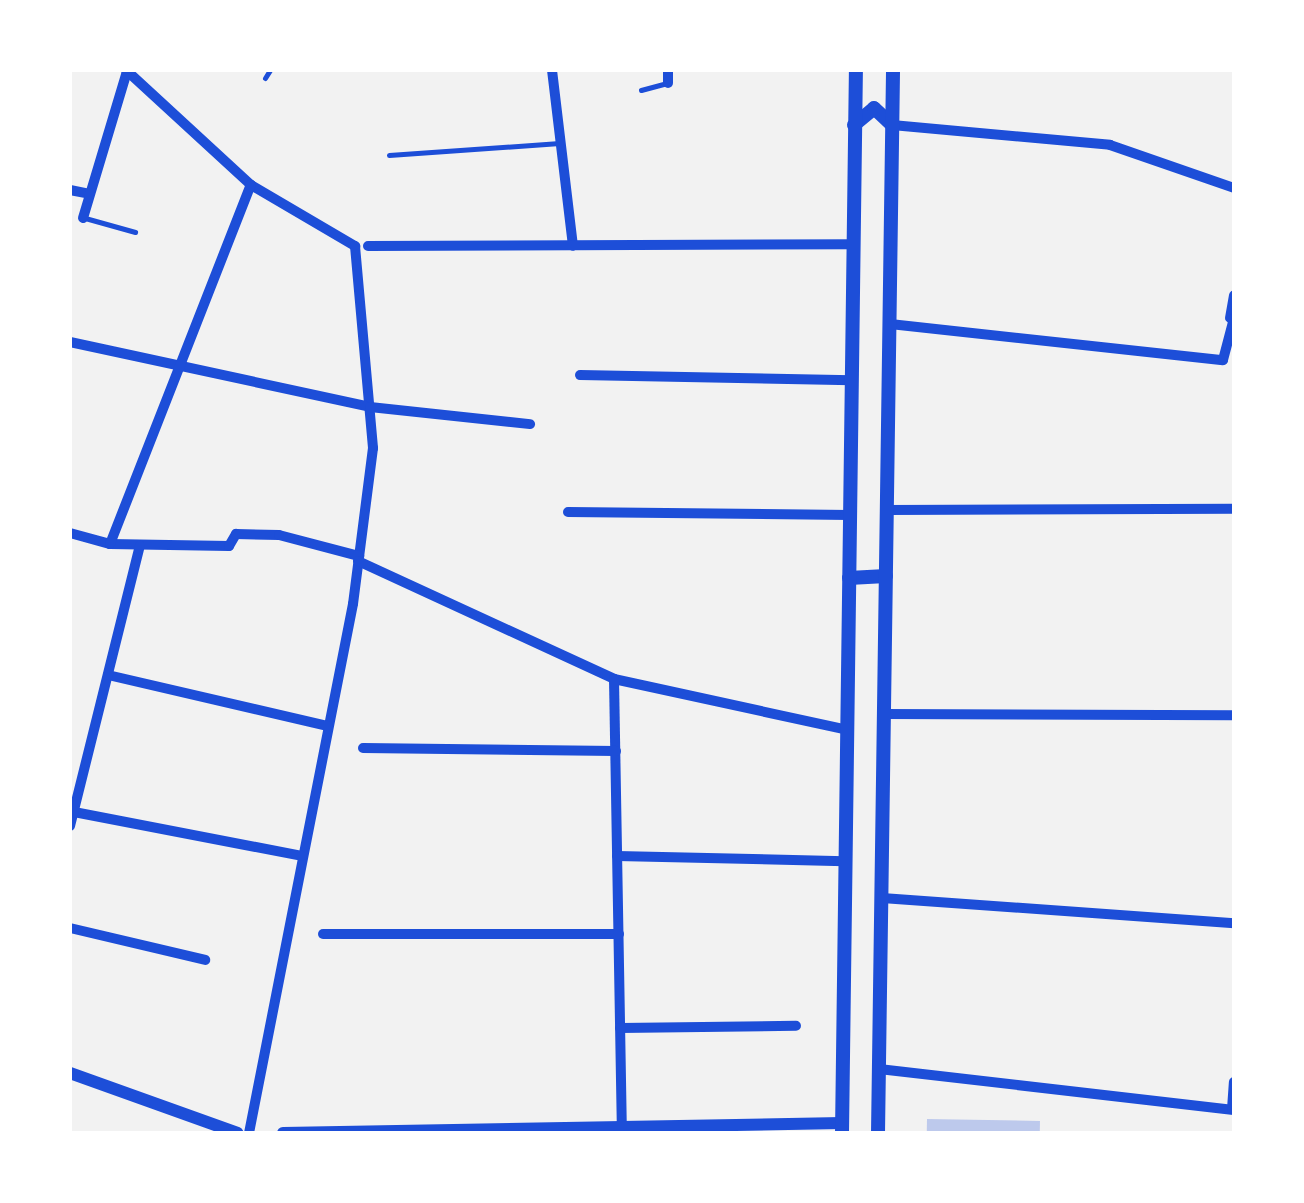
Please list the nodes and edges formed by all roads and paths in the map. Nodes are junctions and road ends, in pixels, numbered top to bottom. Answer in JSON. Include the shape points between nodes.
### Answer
{"nodes":[{"id":1,"x":127,"y":70,"type":"edge"},
{"id":2,"x":270,"y":70,"type":"edge"},
{"id":3,"x":552,"y":70,"type":"edge"},
{"id":4,"x":668,"y":70,"type":"edge"},
{"id":5,"x":856,"y":70,"type":"edge"},
{"id":6,"x":893,"y":70,"type":"edge"},
{"id":7,"x":264,"y":78,"type":"dead end"},
{"id":8,"x":668,"y":84,"type":"joint"},
{"id":9,"x":641,"y":90,"type":"dead end"},
{"id":10,"x":854,"y":125,"type":"junction"},
{"id":11,"x":892,"y":126,"type":"junction"},
{"id":12,"x":560,"y":142,"type":"junction"},
{"id":13,"x":389,"y":154,"type":"dead end"},
{"id":14,"x":251,"y":185,"type":"junction"},
{"id":15,"x":1234,"y":188,"type":"edge"},
{"id":16,"x":70,"y":190,"type":"edge"},
{"id":17,"x":90,"y":194,"type":"junction"},
{"id":18,"x":84,"y":218,"type":"joint"},
{"id":19,"x":135,"y":232,"type":"dead end"},
{"id":20,"x":853,"y":244,"type":"junction"},
{"id":21,"x":368,"y":246,"type":"dead end"},
{"id":22,"x":573,"y":246,"type":"junction"},
{"id":23,"x":1234,"y":295,"type":"edge"},
{"id":24,"x":1232,"y":318,"type":"edge"},
{"id":25,"x":890,"y":324,"type":"junction"},
{"id":26,"x":70,"y":342,"type":"edge"},
{"id":27,"x":175,"y":371,"type":"junction"},
{"id":28,"x":580,"y":375,"type":"dead end"},
{"id":29,"x":852,"y":380,"type":"junction"},
{"id":30,"x":370,"y":406,"type":"junction"},
{"id":31,"x":530,"y":424,"type":"dead end"},
{"id":32,"x":1234,"y":509,"type":"edge"},
{"id":33,"x":887,"y":510,"type":"junction"},
{"id":34,"x":568,"y":512,"type":"dead end"},
{"id":35,"x":850,"y":515,"type":"junction"},
{"id":36,"x":70,"y":533,"type":"edge"},
{"id":37,"x":110,"y":544,"type":"junction"},
{"id":38,"x":140,"y":546,"type":"junction"},
{"id":39,"x":358,"y":559,"type":"junction"},
{"id":40,"x":886,"y":576,"type":"junction"},
{"id":41,"x":849,"y":578,"type":"junction"},
{"id":42,"x":108,"y":676,"type":"junction"},
{"id":43,"x":614,"y":680,"type":"junction"},
{"id":44,"x":884,"y":714,"type":"junction"},
{"id":45,"x":1234,"y":715,"type":"edge"},
{"id":46,"x":328,"y":726,"type":"junction"},
{"id":47,"x":847,"y":730,"type":"junction"},
{"id":48,"x":363,"y":748,"type":"dead end"},
{"id":49,"x":616,"y":750,"type":"junction"},
{"id":50,"x":74,"y":812,"type":"junction"},
{"id":51,"x":70,"y":826,"type":"edge"},
{"id":52,"x":302,"y":856,"type":"junction"},
{"id":53,"x":617,"y":856,"type":"junction"},
{"id":54,"x":845,"y":861,"type":"junction"},
{"id":55,"x":882,"y":898,"type":"junction"},
{"id":56,"x":1234,"y":924,"type":"edge"},
{"id":57,"x":70,"y":928,"type":"edge"},
{"id":58,"x":323,"y":934,"type":"dead end"},
{"id":59,"x":619,"y":934,"type":"junction"},
{"id":60,"x":205,"y":960,"type":"dead end"},
{"id":61,"x":796,"y":1026,"type":"dead end"},
{"id":62,"x":620,"y":1028,"type":"junction"},
{"id":63,"x":879,"y":1069,"type":"junction"},
{"id":64,"x":70,"y":1074,"type":"edge"},
{"id":65,"x":1234,"y":1082,"type":"edge"},
{"id":66,"x":1233,"y":1110,"type":"edge"},
{"id":67,"x":622,"y":1126,"type":"junction"},
{"id":68,"x":842,"y":1128,"type":"edge"},
{"id":69,"x":591,"y":1130,"type":"edge"},
{"id":70,"x":238,"y":1133,"type":"edge"},
{"id":71,"x":249,"y":1133,"type":"edge"},
{"id":72,"x":283,"y":1133,"type":"edge"},
{"id":73,"x":878,"y":1133,"type":"edge"}],
"edges":[{"from":1,"to":14,"type":"street"},
{"from":1,"to":17,"type":"street"},
{"from":2,"to":7,"type":"lane"},
{"from":3,"to":12,"type":"street"},
{"from":4,"to":8,"type":"street"},
{"from":5,"to":10,"type":"main road"},
{"from":6,"to":11,"type":"main road"},
{"from":8,"to":9,"type":"lane"},
{"from":10,"to":11,"type":"main road","via":[[874,108]]},
{"from":10,"to":20,"type":"main road"},
{"from":11,"to":15,"type":"street","via":[[1110,146]]},
{"from":11,"to":25,"type":"main road"},
{"from":12,"to":13,"type":"lane"},
{"from":12,"to":22,"type":"street"},
{"from":14,"to":27,"type":"street"},
{"from":14,"to":30,"type":"street","via":[[354,246]]},
{"from":16,"to":17,"type":"street"},
{"from":17,"to":18,"type":"street"},
{"from":18,"to":19,"type":"lane"},
{"from":20,"to":22,"type":"street"},
{"from":20,"to":29,"type":"main road"},
{"from":21,"to":22,"type":"street"},
{"from":23,"to":24,"type":"street"},
{"from":24,"to":25,"type":"street","via":[[1223,360]]},
{"from":25,"to":33,"type":"main road"},
{"from":26,"to":27,"type":"street"},
{"from":27,"to":30,"type":"street"},
{"from":27,"to":37,"type":"street"},
{"from":28,"to":29,"type":"street"},
{"from":29,"to":35,"type":"main road"},
{"from":30,"to":31,"type":"street"},
{"from":30,"to":39,"type":"street"},
{"from":32,"to":33,"type":"street"},
{"from":33,"to":40,"type":"main road"},
{"from":34,"to":35,"type":"street"},
{"from":35,"to":41,"type":"main road"},
{"from":36,"to":37,"type":"street"},
{"from":37,"to":38,"type":"street"},
{"from":38,"to":39,"type":"street","via":[[230,546],[236,534],[279,535]]},
{"from":38,"to":42,"type":"street"},
{"from":39,"to":43,"type":"street"},
{"from":39,"to":46,"type":"street"},
{"from":40,"to":41,"type":"main road"},
{"from":40,"to":44,"type":"main road"},
{"from":41,"to":47,"type":"main road"},
{"from":42,"to":46,"type":"street"},
{"from":42,"to":50,"type":"street"},
{"from":43,"to":47,"type":"street"},
{"from":43,"to":49,"type":"street"},
{"from":44,"to":45,"type":"street"},
{"from":44,"to":55,"type":"main road"},
{"from":46,"to":52,"type":"street"},
{"from":47,"to":54,"type":"main road"},
{"from":48,"to":49,"type":"street"},
{"from":49,"to":53,"type":"street"},
{"from":50,"to":51,"type":"street"},
{"from":50,"to":52,"type":"street"},
{"from":52,"to":71,"type":"street"},
{"from":53,"to":54,"type":"street"},
{"from":53,"to":59,"type":"street"},
{"from":54,"to":68,"type":"main road"},
{"from":55,"to":56,"type":"street"},
{"from":55,"to":63,"type":"main road"},
{"from":57,"to":60,"type":"street"},
{"from":58,"to":59,"type":"street"},
{"from":59,"to":62,"type":"street"},
{"from":61,"to":62,"type":"street"},
{"from":62,"to":67,"type":"street"},
{"from":63,"to":66,"type":"street"},
{"from":63,"to":73,"type":"main road"},
{"from":64,"to":70,"type":"street"},
{"from":65,"to":66,"type":"street"},
{"from":67,"to":68,"type":"street"},
{"from":67,"to":69,"type":"street"},
{"from":69,"to":72,"type":"street"}]}
